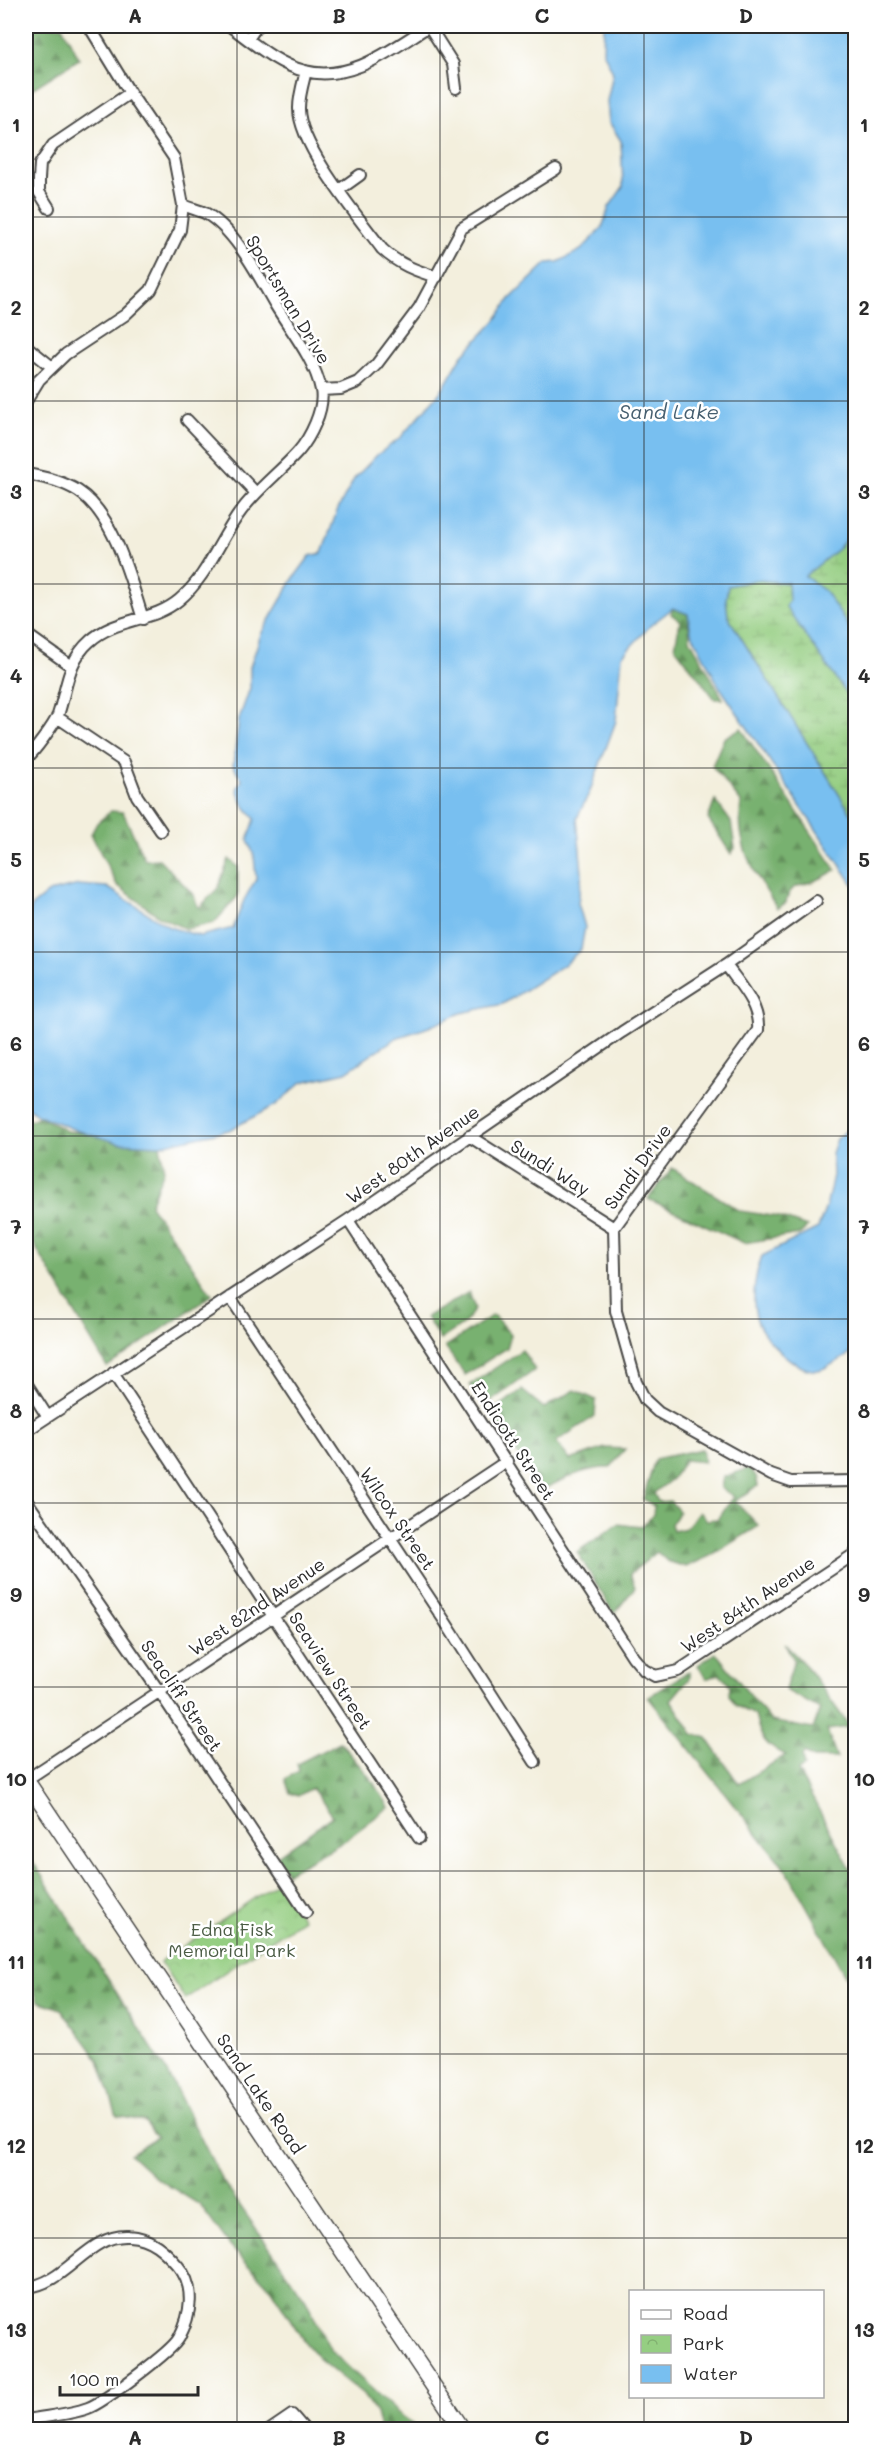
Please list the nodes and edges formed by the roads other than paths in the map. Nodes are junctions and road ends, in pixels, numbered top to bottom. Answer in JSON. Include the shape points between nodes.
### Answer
{"nodes":[{"id":1,"x":88,"y":26,"type":"edge"},
{"id":2,"x":230,"y":26,"type":"edge"},
{"id":3,"x":257,"y":26,"type":"edge"},
{"id":4,"x":429,"y":26,"type":"edge"},
{"id":5,"x":248,"y":39,"type":"junction"},
{"id":6,"x":306,"y":72,"type":"junction"},
{"id":7,"x":456,"y":88,"type":"dead end"},
{"id":8,"x":130,"y":93,"type":"junction"},
{"id":9,"x":556,"y":169,"type":"dead end"},
{"id":10,"x":360,"y":175,"type":"dead end"},
{"id":11,"x":339,"y":190,"type":"junction"},
{"id":12,"x":183,"y":205,"type":"junction"},
{"id":13,"x":50,"y":208,"type":"dead end"},
{"id":14,"x":437,"y":277,"type":"junction"},
{"id":15,"x":26,"y":346,"type":"edge"},
{"id":16,"x":52,"y":367,"type":"junction"},
{"id":17,"x":321,"y":390,"type":"junction"},
{"id":18,"x":26,"y":401,"type":"edge"},
{"id":19,"x":187,"y":420,"type":"dead end"},
{"id":20,"x":26,"y":474,"type":"edge"},
{"id":21,"x":255,"y":492,"type":"junction"},
{"id":22,"x":143,"y":619,"type":"junction"},
{"id":23,"x":26,"y":634,"type":"edge"},
{"id":24,"x":71,"y":666,"type":"junction"},
{"id":25,"x":57,"y":717,"type":"junction"},
{"id":26,"x":27,"y":756,"type":"edge"},
{"id":27,"x":161,"y":831,"type":"dead end"},
{"id":28,"x":816,"y":901,"type":"dead end"},
{"id":29,"x":726,"y":965,"type":"junction"},
{"id":30,"x":469,"y":1136,"type":"junction"},
{"id":31,"x":348,"y":1220,"type":"junction"},
{"id":32,"x":614,"y":1228,"type":"junction"},
{"id":33,"x":230,"y":1297,"type":"junction"},
{"id":34,"x":113,"y":1373,"type":"junction"},
{"id":35,"x":26,"y":1383,"type":"edge"},
{"id":36,"x":47,"y":1416,"type":"junction"},
{"id":37,"x":26,"y":1431,"type":"edge"},
{"id":38,"x":507,"y":1461,"type":"junction"},
{"id":39,"x":855,"y":1481,"type":"edge"},
{"id":40,"x":26,"y":1500,"type":"edge"},
{"id":41,"x":390,"y":1539,"type":"junction"},
{"id":42,"x":855,"y":1553,"type":"edge"},
{"id":43,"x":274,"y":1615,"type":"junction"},
{"id":44,"x":655,"y":1676,"type":"joint"},
{"id":45,"x":159,"y":1691,"type":"junction"},
{"id":46,"x":535,"y":1762,"type":"dead end"},
{"id":47,"x":26,"y":1780,"type":"edge"},
{"id":48,"x":419,"y":1838,"type":"dead end"},
{"id":49,"x":306,"y":1912,"type":"dead end"},
{"id":50,"x":26,"y":2287,"type":"edge"},
{"id":51,"x":26,"y":2420,"type":"edge"},
{"id":52,"x":270,"y":2430,"type":"edge"},
{"id":53,"x":305,"y":2430,"type":"edge"},
{"id":54,"x":463,"y":2430,"type":"edge"}],
"edges":[{"from":1,"to":8,"type":"street"},
{"from":2,"to":5,"type":"street"},
{"from":3,"to":5,"type":"street"},
{"from":4,"to":6,"type":"street","via":[[361,66]]},
{"from":4,"to":7,"type":"street","via":[[453,64]]},
{"from":5,"to":6,"type":"street"},
{"from":6,"to":11,"type":"street","via":[[298,108],[301,124]]},
{"from":8,"to":12,"type":"street","via":[[174,158]]},
{"from":8,"to":13,"type":"street","via":[[52,145],[40,164],[39,179],[39,192]]},
{"from":9,"to":14,"type":"street","via":[[462,228]]},
{"from":10,"to":11,"type":"street"},
{"from":11,"to":14,"type":"street","via":[[392,259]]},
{"from":12,"to":16,"type":"street","via":[[180,230],[151,290],[125,315]]},
{"from":12,"to":17,"type":"street","name":"Sportsman Drive","via":[[205,214],[226,230],[309,361]]},
{"from":14,"to":17,"type":"street","via":[[376,365],[358,382],[341,389]]},
{"from":15,"to":16,"type":"street"},
{"from":16,"to":18,"type":"street"},
{"from":17,"to":21,"type":"street","name":"Sportsman Drive","via":[[321,403],[308,438]]},
{"from":19,"to":21,"type":"street"},
{"from":20,"to":22,"type":"street","via":[[51,478],[80,492],[102,516],[121,552]]},
{"from":21,"to":22,"type":"street","name":"Sportsman Drive","via":[[205,572],[179,601]]},
{"from":22,"to":24,"type":"street","name":"Sportsman Drive","via":[[114,625],[89,642]]},
{"from":23,"to":24,"type":"street"},
{"from":24,"to":25,"type":"street","name":"Sportsman Drive"},
{"from":25,"to":26,"type":"street"},
{"from":25,"to":27,"type":"street","via":[[124,762],[137,796]]},
{"from":28,"to":29,"type":"street","name":"West 80th Avenue"},
{"from":29,"to":30,"type":"street","name":"West 80th Avenue"},
{"from":29,"to":32,"type":"street","name":"Sundi Drive","via":[[759,1017],[758,1030]]},
{"from":30,"to":31,"type":"street","name":"West 80th Avenue"},
{"from":30,"to":32,"type":"street","name":"Sundi Way"},
{"from":31,"to":33,"type":"street","name":"West 80th Avenue"},
{"from":31,"to":38,"type":"street","name":"Endicott Street"},
{"from":32,"to":39,"type":"street","name":"Sundi Drive","via":[[616,1311],[645,1400],[658,1412],[771,1475],[791,1482]]},
{"from":33,"to":34,"type":"street","name":"West 80th Avenue"},
{"from":33,"to":41,"type":"street","name":"Wilcox Street"},
{"from":34,"to":36,"type":"street","name":"West 80th Avenue"},
{"from":34,"to":43,"type":"street","name":"Seaview Street"},
{"from":35,"to":36,"type":"street"},
{"from":36,"to":37,"type":"street","name":"West 80th Avenue"},
{"from":38,"to":41,"type":"street","name":"West 82nd Avenue"},
{"from":38,"to":44,"type":"street","name":"Endicott Street","via":[[633,1657]]},
{"from":40,"to":45,"type":"street","name":"Seacliff Street"},
{"from":41,"to":43,"type":"street","name":"West 82nd Avenue"},
{"from":41,"to":46,"type":"street","name":"Wilcox Street"},
{"from":42,"to":44,"type":"street","name":"West 84th Avenue","via":[[678,1671]]},
{"from":43,"to":45,"type":"street","name":"West 82nd Avenue"},
{"from":43,"to":48,"type":"street","name":"Seaview Street"},
{"from":45,"to":47,"type":"street","name":"West 82nd Avenue"},
{"from":45,"to":49,"type":"street","name":"Seacliff Street"},
{"from":47,"to":54,"type":"main road","name":"Sand Lake Road"},
{"from":50,"to":51,"type":"street","via":[[53,2278],[104,2240],[130,2236],[161,2247],[186,2275],[191,2306],[178,2341],[129,2382],[89,2408]]},
{"from":52,"to":53,"type":"street","via":[[292,2415]]}]}
